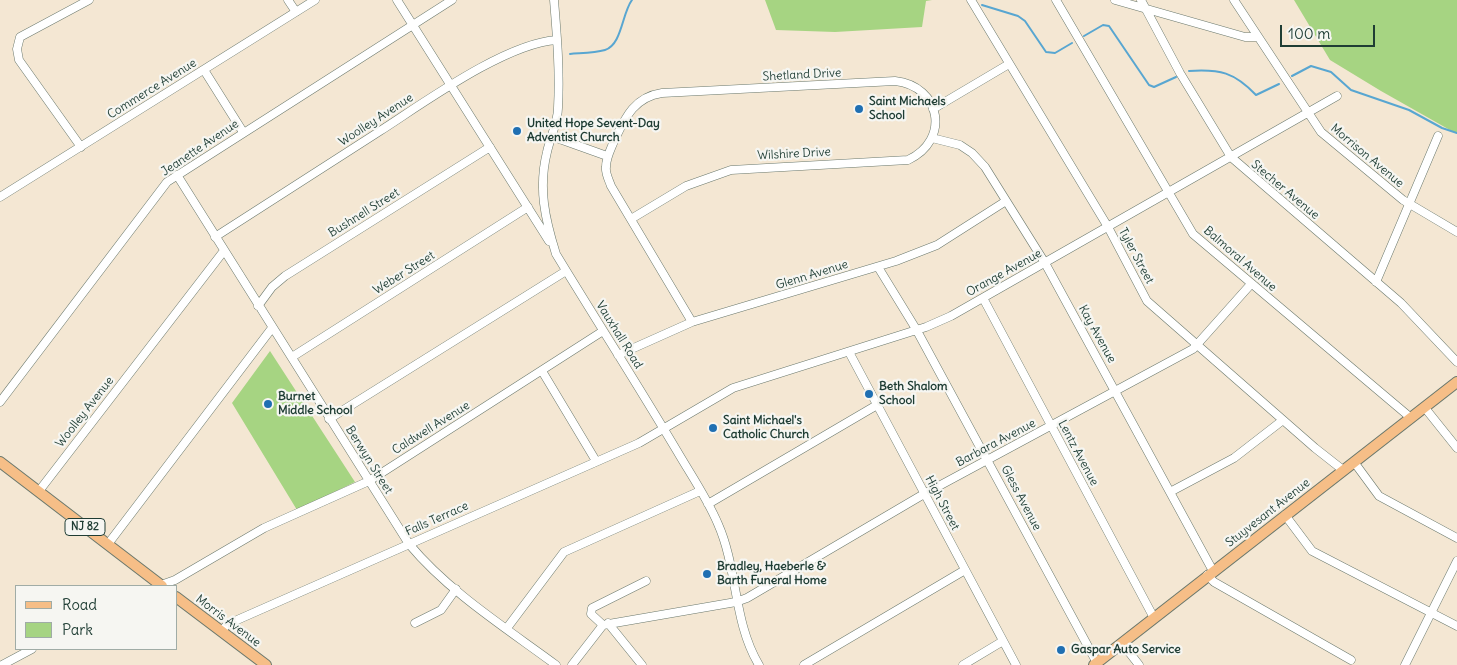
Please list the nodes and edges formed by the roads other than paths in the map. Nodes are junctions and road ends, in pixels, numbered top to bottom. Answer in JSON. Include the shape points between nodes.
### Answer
{"nodes":[{"id":1,"x":89,"y":0,"type":"edge"},
{"id":2,"x":288,"y":0,"type":"edge"},
{"id":3,"x":315,"y":0,"type":"edge"},
{"id":4,"x":397,"y":0,"type":"edge"},
{"id":5,"x":452,"y":0,"type":"edge"},
{"id":6,"x":554,"y":0,"type":"edge"},
{"id":7,"x":971,"y":0,"type":"edge"},
{"id":8,"x":1056,"y":0,"type":"edge"},
{"id":9,"x":1115,"y":0,"type":"edge"},
{"id":10,"x":1142,"y":0,"type":"edge"},
{"id":11,"x":1234,"y":0,"type":"edge"},
{"id":12,"x":1146,"y":9,"type":"junction"},
{"id":13,"x":296,"y":12,"type":"junction"},
{"id":14,"x":412,"y":24,"type":"junction"},
{"id":15,"x":1257,"y":37,"type":"junction"},
{"id":16,"x":557,"y":40,"type":"junction"},
{"id":17,"x":1009,"y":64,"type":"junction"},
{"id":18,"x":204,"y":70,"type":"junction"},
{"id":19,"x":451,"y":85,"type":"junction"},
{"id":20,"x":1337,"y":96,"type":"dead end"},
{"id":21,"x":933,"y":109,"type":"junction"},
{"id":22,"x":1307,"y":113,"type":"junction"},
{"id":23,"x":243,"y":132,"type":"junction"},
{"id":24,"x":552,"y":136,"type":"junction"},
{"id":25,"x":1438,"y":136,"type":"dead end"},
{"id":26,"x":932,"y":138,"type":"junction"},
{"id":27,"x":81,"y":147,"type":"junction"},
{"id":28,"x":490,"y":147,"type":"junction"},
{"id":29,"x":607,"y":156,"type":"junction"},
{"id":30,"x":1230,"y":157,"type":"junction"},
{"id":31,"x":177,"y":176,"type":"junction"},
{"id":32,"x":1170,"y":191,"type":"junction"},
{"id":33,"x":0,"y":197,"type":"edge"},
{"id":34,"x":1006,"y":201,"type":"junction"},
{"id":35,"x":1409,"y":204,"type":"junction"},
{"id":36,"x":528,"y":207,"type":"junction"},
{"id":37,"x":631,"y":219,"type":"junction"},
{"id":38,"x":1108,"y":227,"type":"junction"},
{"id":39,"x":1457,"y":232,"type":"edge"},
{"id":40,"x":214,"y":237,"type":"junction"},
{"id":41,"x":223,"y":252,"type":"junction"},
{"id":42,"x":556,"y":254,"type":"junction"},
{"id":43,"x":1045,"y":263,"type":"junction"},
{"id":44,"x":878,"y":267,"type":"junction"},
{"id":45,"x":566,"y":271,"type":"junction"},
{"id":46,"x":1376,"y":282,"type":"junction"},
{"id":47,"x":1251,"y":284,"type":"junction"},
{"id":48,"x":983,"y":298,"type":"junction"},
{"id":49,"x":258,"y":306,"type":"junction"},
{"id":50,"x":692,"y":322,"type":"junction"},
{"id":51,"x":272,"y":328,"type":"junction"},
{"id":52,"x":916,"y":329,"type":"junction"},
{"id":53,"x":603,"y":331,"type":"junction"},
{"id":54,"x":1198,"y":345,"type":"junction"},
{"id":55,"x":849,"y":352,"type":"junction"},
{"id":56,"x":618,"y":355,"type":"junction"},
{"id":57,"x":292,"y":357,"type":"junction"},
{"id":58,"x":1457,"y":362,"type":"edge"},
{"id":59,"x":542,"y":371,"type":"junction"},
{"id":60,"x":1457,"y":382,"type":"edge"},
{"id":61,"x":1115,"y":391,"type":"junction"},
{"id":62,"x":0,"y":402,"type":"edge"},
{"id":63,"x":877,"y":405,"type":"junction"},
{"id":64,"x":1425,"y":408,"type":"junction"},
{"id":65,"x":1411,"y":418,"type":"junction"},
{"id":66,"x":329,"y":419,"type":"junction"},
{"id":67,"x":1283,"y":420,"type":"junction"},
{"id":68,"x":1051,"y":426,"type":"junction"},
{"id":69,"x":664,"y":430,"type":"junction"},
{"id":70,"x":1457,"y":448,"type":"edge"},
{"id":71,"x":596,"y":460,"type":"junction"},
{"id":72,"x":988,"y":460,"type":"junction"},
{"id":73,"x":0,"y":462,"type":"edge"},
{"id":74,"x":1354,"y":462,"type":"junction"},
{"id":75,"x":1343,"y":470,"type":"junction"},
{"id":76,"x":369,"y":481,"type":"junction"},
{"id":77,"x":38,"y":491,"type":"junction"},
{"id":78,"x":700,"y":491,"type":"junction"},
{"id":79,"x":1170,"y":492,"type":"junction"},
{"id":80,"x":924,"y":494,"type":"junction"},
{"id":81,"x":708,"y":504,"type":"junction"},
{"id":82,"x":1285,"y":515,"type":"junction"},
{"id":83,"x":1457,"y":538,"type":"edge"},
{"id":84,"x":108,"y":544,"type":"junction"},
{"id":85,"x":409,"y":544,"type":"junction"},
{"id":86,"x":1457,"y":561,"type":"edge"},
{"id":87,"x":965,"y":570,"type":"junction"},
{"id":88,"x":1210,"y":573,"type":"junction"},
{"id":89,"x":646,"y":580,"type":"dead end"},
{"id":90,"x":159,"y":585,"type":"edge"},
{"id":91,"x":162,"y":585,"type":"edge"},
{"id":92,"x":456,"y":589,"type":"junction"},
{"id":93,"x":178,"y":598,"type":"edge"},
{"id":94,"x":736,"y":602,"type":"junction"},
{"id":95,"x":1432,"y":613,"type":"junction"},
{"id":96,"x":1154,"y":618,"type":"junction"},
{"id":97,"x":415,"y":623,"type":"dead end"},
{"id":98,"x":606,"y":624,"type":"junction"},
{"id":99,"x":1457,"y":626,"type":"edge"},
{"id":100,"x":507,"y":628,"type":"junction"},
{"id":101,"x":221,"y":630,"type":"junction"},
{"id":102,"x":1003,"y":641,"type":"junction"},
{"id":103,"x":1122,"y":643,"type":"junction"},
{"id":104,"x":30,"y":650,"type":"edge"},
{"id":105,"x":1351,"y":660,"type":"dead end"},
{"id":106,"x":757,"y":662,"type":"edge"},
{"id":107,"x":1096,"y":664,"type":"edge"},
{"id":108,"x":2,"y":665,"type":"edge"},
{"id":109,"x":265,"y":665,"type":"edge"},
{"id":110,"x":556,"y":665,"type":"edge"},
{"id":111,"x":572,"y":665,"type":"edge"},
{"id":112,"x":642,"y":665,"type":"edge"},
{"id":113,"x":748,"y":665,"type":"edge"},
{"id":114,"x":804,"y":665,"type":"edge"},
{"id":115,"x":963,"y":665,"type":"edge"},
{"id":116,"x":1016,"y":665,"type":"edge"},
{"id":117,"x":1139,"y":665,"type":"edge"},
{"id":118,"x":1405,"y":665,"type":"edge"}],
"edges":[{"from":1,"to":27,"type":"street","via":[[20,37],[17,49],[24,68]]},
{"from":2,"to":13,"type":"street"},
{"from":3,"to":13,"type":"street","name":"Commerce Avenue"},
{"from":4,"to":14,"type":"street"},
{"from":5,"to":14,"type":"street","name":"Jeanette Avenue"},
{"from":6,"to":16,"type":"street","name":"Vauxhall Road"},
{"from":7,"to":17,"type":"street","name":"Tyler Street"},
{"from":8,"to":32,"type":"street","name":"Balmoral Avenue"},
{"from":9,"to":12,"type":"street"},
{"from":10,"to":12,"type":"street","name":"Stecher Avenue"},
{"from":11,"to":15,"type":"street","name":"Morrison Avenue"},
{"from":12,"to":15,"type":"street","via":[[1245,37]]},
{"from":12,"to":30,"type":"street","name":"Stecher Avenue"},
{"from":13,"to":18,"type":"street","name":"Commerce Avenue"},
{"from":14,"to":19,"type":"street"},
{"from":14,"to":23,"type":"street","name":"Jeanette Avenue"},
{"from":15,"to":22,"type":"street","name":"Morrison Avenue"},
{"from":16,"to":19,"type":"street","name":"Woolley Avenue","via":[[521,48]]},
{"from":16,"to":24,"type":"street","name":"Vauxhall Road","via":[[558,110]]},
{"from":17,"to":21,"type":"street"},
{"from":17,"to":38,"type":"street","name":"Tyler Street"},
{"from":18,"to":23,"type":"street"},
{"from":18,"to":27,"type":"street","name":"Commerce Avenue"},
{"from":19,"to":28,"type":"street"},
{"from":19,"to":40,"type":"street","name":"Woolley Avenue"},
{"from":20,"to":22,"type":"street","name":"Orange Avenue"},
{"from":21,"to":26,"type":"street","via":[[935,125]]},
{"from":21,"to":29,"type":"street","name":"Shetland Drive","via":[[922,91],[895,81],[662,93],[631,109]]},
{"from":22,"to":30,"type":"street","name":"Orange Avenue"},
{"from":22,"to":35,"type":"street","name":"Morrison Avenue","via":[[1327,138]]},
{"from":23,"to":31,"type":"street","name":"Jeanette Avenue"},
{"from":24,"to":29,"type":"street"},
{"from":24,"to":42,"type":"street","name":"Vauxhall Road","via":[[542,184],[544,209]]},
{"from":25,"to":35,"type":"street"},
{"from":26,"to":34,"type":"street","name":"Kay Avenue","via":[[953,142],[972,153],[986,167]]},
{"from":26,"to":37,"type":"street","name":"Wilshire Drive","via":[[922,151],[906,160],[747,168],[715,174],[686,186]]},
{"from":27,"to":33,"type":"street","name":"Commerce Avenue"},
{"from":28,"to":36,"type":"street"},
{"from":28,"to":49,"type":"street","name":"Bushnell Street","via":[[285,276]]},
{"from":29,"to":37,"type":"street","via":[[605,168],[611,186]]},
{"from":30,"to":32,"type":"street","name":"Orange Avenue"},
{"from":30,"to":46,"type":"street","name":"Stecher Avenue"},
{"from":31,"to":40,"type":"street","name":"Berwyn Street"},
{"from":31,"to":62,"type":"street","name":"Jeanette Avenue","via":[[166,184]]},
{"from":32,"to":38,"type":"street","name":"Orange Avenue"},
{"from":32,"to":47,"type":"street","name":"Balmoral Avenue","via":[[1193,234]]},
{"from":34,"to":43,"type":"street","name":"Kay Avenue"},
{"from":34,"to":44,"type":"street","name":"Glenn Avenue","via":[[937,245]]},
{"from":35,"to":39,"type":"street","name":"Morrison Avenue"},
{"from":35,"to":46,"type":"street"},
{"from":36,"to":42,"type":"street"},
{"from":36,"to":57,"type":"street","name":"Weber Street"},
{"from":37,"to":50,"type":"street"},
{"from":38,"to":43,"type":"street","name":"Orange Avenue"},
{"from":38,"to":54,"type":"street","name":"Tyler Street","via":[[1147,302]]},
{"from":40,"to":41,"type":"street","name":"Berwyn Street"},
{"from":41,"to":49,"type":"street","name":"Berwyn Street"},
{"from":41,"to":77,"type":"street","name":"Woolley Avenue"},
{"from":42,"to":45,"type":"street","name":"Vauxhall Road"},
{"from":43,"to":48,"type":"street","name":"Orange Avenue"},
{"from":43,"to":61,"type":"street","name":"Kay Avenue"},
{"from":44,"to":50,"type":"street","name":"Glenn Avenue"},
{"from":44,"to":52,"type":"street","name":"Gless Avenue"},
{"from":45,"to":53,"type":"street","name":"Vauxhall Road"},
{"from":45,"to":66,"type":"street"},
{"from":46,"to":58,"type":"street","name":"Stecher Avenue"},
{"from":47,"to":54,"type":"street","name":"Barbara Avenue"},
{"from":47,"to":65,"type":"street","name":"Balmoral Avenue"},
{"from":48,"to":52,"type":"street","name":"Orange Avenue","via":[[951,316]]},
{"from":48,"to":68,"type":"street","name":"Lentz Avenue"},
{"from":49,"to":51,"type":"street","name":"Berwyn Street"},
{"from":50,"to":56,"type":"street","name":"Glenn Avenue"},
{"from":51,"to":57,"type":"street","name":"Berwyn Street"},
{"from":51,"to":84,"type":"street"},
{"from":52,"to":55,"type":"street","name":"Orange Avenue"},
{"from":52,"to":72,"type":"street","name":"Gless Avenue"},
{"from":53,"to":56,"type":"street","name":"Vauxhall Road"},
{"from":53,"to":59,"type":"street","name":"Caldwell Avenue"},
{"from":54,"to":61,"type":"street","name":"Barbara Avenue"},
{"from":54,"to":67,"type":"street","name":"Tyler Street"},
{"from":55,"to":63,"type":"street","name":"High Street"},
{"from":55,"to":69,"type":"street","name":"Orange Avenue","via":[[733,388]]},
{"from":56,"to":69,"type":"street","name":"Vauxhall Road"},
{"from":57,"to":66,"type":"street","name":"Berwyn Street"},
{"from":59,"to":71,"type":"street"},
{"from":59,"to":76,"type":"street","name":"Caldwell Avenue"},
{"from":60,"to":64,"type":"main road","name":"Stuyvesant Avenue"},
{"from":61,"to":68,"type":"street","name":"Barbara Avenue"},
{"from":61,"to":79,"type":"street","name":"Kay Avenue"},
{"from":63,"to":80,"type":"street","name":"High Street"},
{"from":63,"to":81,"type":"street"},
{"from":64,"to":65,"type":"main road","name":"Stuyvesant Avenue"},
{"from":64,"to":70,"type":"street"},
{"from":65,"to":74,"type":"main road","name":"Stuyvesant Avenue"},
{"from":66,"to":76,"type":"street","name":"Berwyn Street"},
{"from":67,"to":75,"type":"street","name":"Tyler Street"},
{"from":67,"to":79,"type":"street","via":[[1234,458]]},
{"from":68,"to":72,"type":"street","name":"Barbara Avenue"},
{"from":68,"to":96,"type":"street","name":"Lentz Avenue"},
{"from":69,"to":71,"type":"street","name":"Falls Terrace"},
{"from":69,"to":78,"type":"street","name":"Vauxhall Road"},
{"from":71,"to":85,"type":"street","name":"Falls Terrace"},
{"from":72,"to":80,"type":"street","name":"Barbara Avenue"},
{"from":72,"to":107,"type":"street","name":"Gless Avenue"},
{"from":73,"to":77,"type":"main road","number":"NJ 82"},
{"from":74,"to":75,"type":"main road","name":"Stuyvesant Avenue"},
{"from":74,"to":83,"type":"street","via":[[1379,496]]},
{"from":75,"to":82,"type":"main road","name":"Stuyvesant Avenue"},
{"from":76,"to":85,"type":"street","name":"Berwyn Street"},
{"from":76,"to":91,"type":"street","name":"Caldwell Avenue","via":[[264,528]]},
{"from":77,"to":84,"type":"main road","number":"NJ 82"},
{"from":78,"to":81,"type":"street","name":"Vauxhall Road"},
{"from":78,"to":100,"type":"street","via":[[564,552]]},
{"from":79,"to":88,"type":"street","name":"Kay Avenue"},
{"from":80,"to":87,"type":"street","name":"High Street"},
{"from":80,"to":94,"type":"street","name":"Barbara Avenue"},
{"from":81,"to":94,"type":"street","name":"Vauxhall Road","via":[[726,548]]},
{"from":82,"to":88,"type":"main road","name":"Stuyvesant Avenue"},
{"from":82,"to":95,"type":"street","via":[[1312,551]]},
{"from":84,"to":90,"type":"main road","number":"NJ 82"},
{"from":85,"to":92,"type":"street","name":"Berwyn Street"},
{"from":85,"to":101,"type":"street","name":"Falls Terrace","via":[[228,624]]},
{"from":86,"to":95,"type":"street"},
{"from":87,"to":102,"type":"street","name":"High Street"},
{"from":87,"to":114,"type":"street"},
{"from":88,"to":96,"type":"main road","name":"Stuyvesant Avenue"},
{"from":88,"to":105,"type":"street","via":[[1214,582]]},
{"from":89,"to":98,"type":"street","via":[[592,608],[591,614]]},
{"from":92,"to":97,"type":"street","via":[[440,610]]},
{"from":92,"to":100,"type":"street","name":"Berwyn Street"},
{"from":93,"to":101,"type":"main road","name":"Morris Avenue"},
{"from":94,"to":98,"type":"street","name":"Barbara Avenue"},
{"from":94,"to":106,"type":"street","name":"Vauxhall Road"},
{"from":95,"to":99,"type":"street"},
{"from":95,"to":118,"type":"street"},
{"from":96,"to":103,"type":"main road","name":"Stuyvesant Avenue"},
{"from":98,"to":111,"type":"street"},
{"from":98,"to":112,"type":"street"},
{"from":100,"to":110,"type":"street","name":"Berwyn Street"},
{"from":101,"to":109,"type":"main road","name":"Morris Avenue"},
{"from":102,"to":115,"type":"street"},
{"from":102,"to":116,"type":"street","name":"High Street"},
{"from":103,"to":107,"type":"main road","name":"Stuyvesant Avenue"},
{"from":103,"to":117,"type":"street"},
{"from":104,"to":108,"type":"street"},
{"from":106,"to":113,"type":"street"}]}
